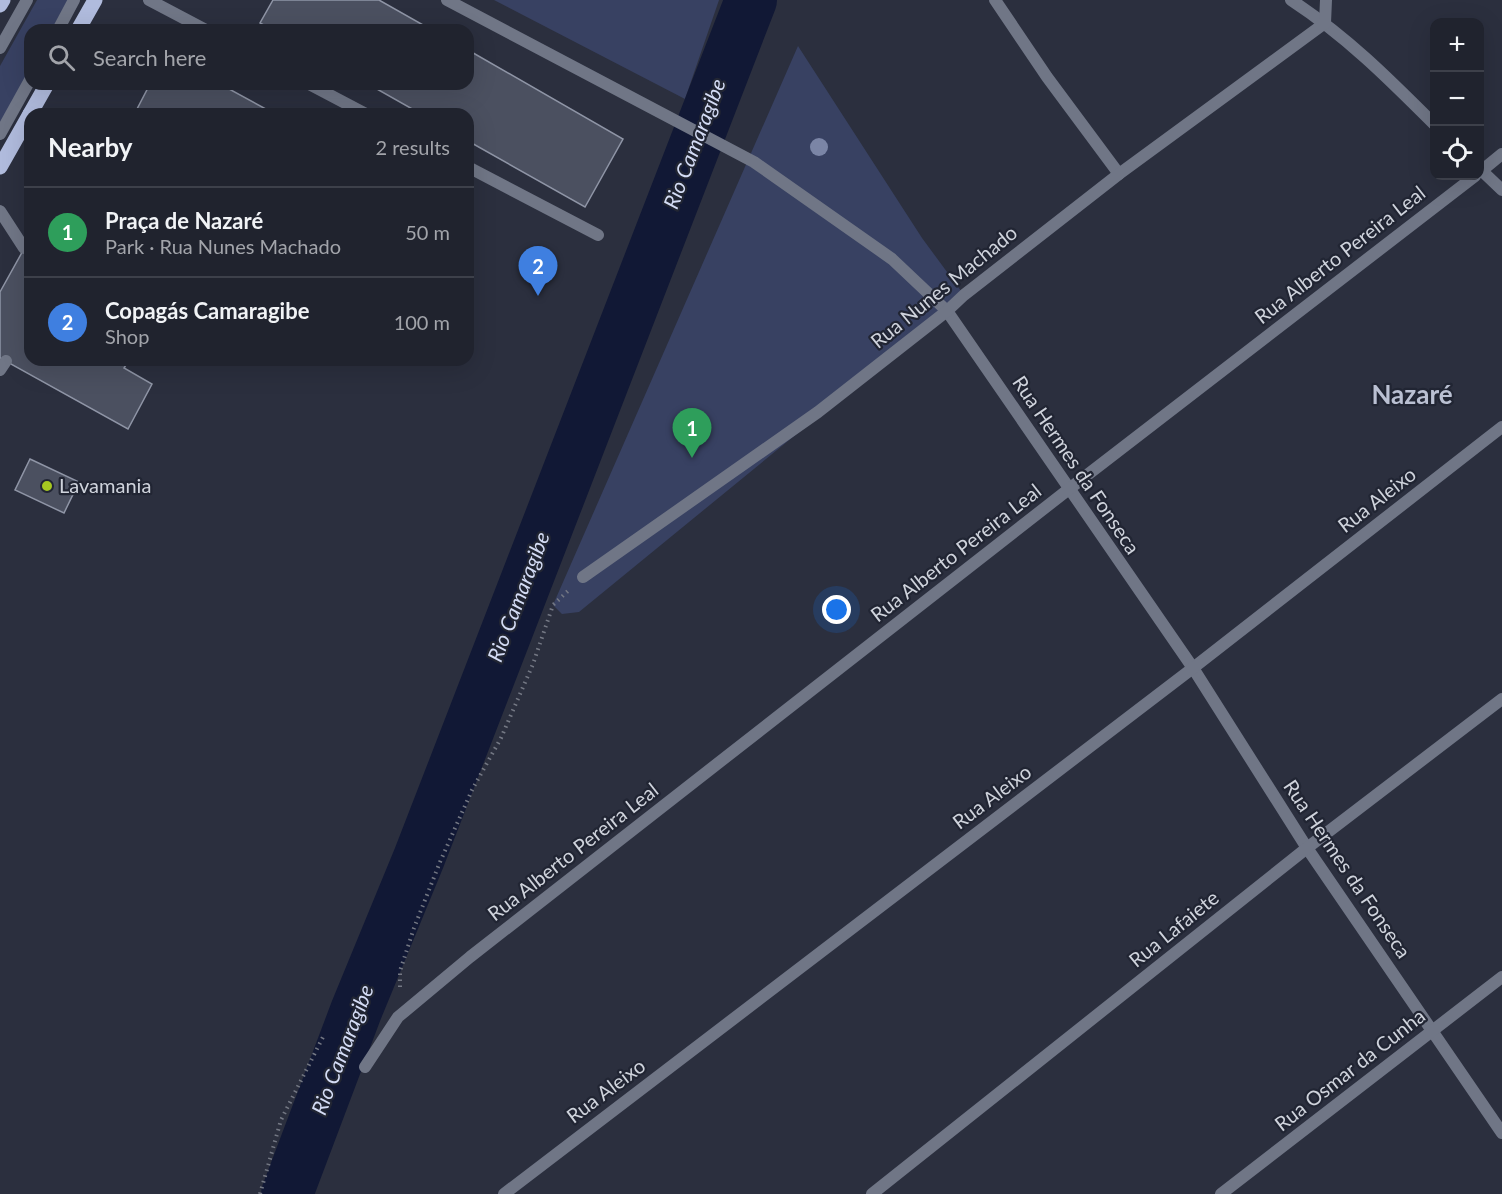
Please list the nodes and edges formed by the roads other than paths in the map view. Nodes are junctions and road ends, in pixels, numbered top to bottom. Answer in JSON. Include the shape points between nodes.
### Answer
{"nodes":[{"id":1,"x":3,"y":0,"type":"edge"},
{"id":2,"x":27,"y":0,"type":"edge"},
{"id":3,"x":74,"y":0,"type":"edge"},
{"id":4,"x":95,"y":0,"type":"edge"},
{"id":5,"x":149,"y":0,"type":"edge"},
{"id":6,"x":447,"y":0,"type":"edge"},
{"id":7,"x":995,"y":0,"type":"edge"},
{"id":8,"x":1291,"y":0,"type":"edge"},
{"id":9,"x":1326,"y":0,"type":"edge"},
{"id":10,"x":0,"y":5,"type":"edge"},
{"id":11,"x":1325,"y":23,"type":"junction"},
{"id":12,"x":61,"y":24,"type":"edge"},
{"id":13,"x":81,"y":24,"type":"edge"},
{"id":14,"x":195,"y":24,"type":"edge"},
{"id":15,"x":0,"y":48,"type":"edge"},
{"id":16,"x":24,"y":90,"type":"edge"},
{"id":17,"x":44,"y":90,"type":"edge"},
{"id":18,"x":320,"y":90,"type":"edge"},
{"id":19,"x":33,"y":108,"type":"edge"},
{"id":20,"x":355,"y":108,"type":"edge"},
{"id":21,"x":1430,"y":120,"type":"edge"},
{"id":22,"x":24,"y":125,"type":"edge"},
{"id":23,"x":0,"y":134,"type":"edge"},
{"id":24,"x":1502,"y":154,"type":"edge"},
{"id":25,"x":0,"y":167,"type":"edge"},
{"id":26,"x":1484,"y":168,"type":"edge"},
{"id":27,"x":474,"y":170,"type":"edge"},
{"id":28,"x":1119,"y":174,"type":"junction"},
{"id":29,"x":1484,"y":176,"type":"edge"},
{"id":30,"x":1469,"y":180,"type":"edge"},
{"id":31,"x":1502,"y":190,"type":"edge"},
{"id":32,"x":0,"y":211,"type":"edge"},
{"id":33,"x":598,"y":236,"type":"dead end"},
{"id":34,"x":24,"y":248,"type":"dead end"},
{"id":35,"x":947,"y":311,"type":"junction"},
{"id":36,"x":1502,"y":427,"type":"edge"},
{"id":37,"x":1069,"y":489,"type":"junction"},
{"id":38,"x":583,"y":577,"type":"road end"},
{"id":39,"x":1192,"y":668,"type":"junction"},
{"id":40,"x":1502,"y":699,"type":"edge"},
{"id":41,"x":1307,"y":848,"type":"junction"},
{"id":42,"x":1502,"y":977,"type":"edge"},
{"id":43,"x":1433,"y":1031,"type":"junction"},
{"id":44,"x":365,"y":1067,"type":"dead end"},
{"id":45,"x":1502,"y":1133,"type":"edge"},
{"id":46,"x":504,"y":1194,"type":"edge"},
{"id":47,"x":872,"y":1194,"type":"edge"},
{"id":48,"x":1221,"y":1194,"type":"edge"}],
"edges":[{"from":1,"to":10,"type":"main road"},
{"from":2,"to":15,"type":"street"},
{"from":3,"to":12,"type":"street"},
{"from":4,"to":13,"type":"main road"},
{"from":5,"to":14,"type":"street"},
{"from":6,"to":35,"type":"street","name":"Rua Hermes da Fonseca","via":[[754,162],[892,259]]},
{"from":7,"to":28,"type":"street"},
{"from":8,"to":11,"type":"street"},
{"from":9,"to":11,"type":"street"},
{"from":11,"to":21,"type":"street"},
{"from":11,"to":28,"type":"street","name":"Rua Nunes Machado"},
{"from":16,"to":23,"type":"street"},
{"from":17,"to":19,"type":"main road"},
{"from":18,"to":20,"type":"street"},
{"from":22,"to":25,"type":"main road"},
{"from":24,"to":26,"type":"street","name":"Rua Alberto Pereira Leal"},
{"from":27,"to":33,"type":"street"},
{"from":28,"to":35,"type":"street","name":"Rua Nunes Machado"},
{"from":29,"to":31,"type":"street"},
{"from":30,"to":37,"type":"street","name":"Rua Alberto Pereira Leal"},
{"from":32,"to":34,"type":"street"},
{"from":35,"to":37,"type":"street","name":"Rua Hermes da Fonseca"},
{"from":35,"to":38,"type":"street","name":"Rua Nunes Machado","via":[[818,412]]},
{"from":36,"to":39,"type":"street","name":"Rua Aleixo"},
{"from":37,"to":39,"type":"street","name":"Rua Hermes da Fonseca"},
{"from":37,"to":44,"type":"street","name":"Rua Alberto Pereira Leal","via":[[470,957],[398,1017]]},
{"from":39,"to":41,"type":"street","name":"Rua Hermes da Fonseca"},
{"from":39,"to":46,"type":"street","name":"Rua Aleixo"},
{"from":40,"to":41,"type":"street","name":"Rua Lafaiete"},
{"from":41,"to":43,"type":"street","name":"Rua Hermes da Fonseca"},
{"from":41,"to":47,"type":"street","name":"Rua Lafaiete"},
{"from":42,"to":43,"type":"street","name":"Rua Osmar da Cunha"},
{"from":43,"to":45,"type":"street","name":"Rua Hermes da Fonseca"},
{"from":43,"to":48,"type":"street","name":"Rua Osmar da Cunha"}]}
